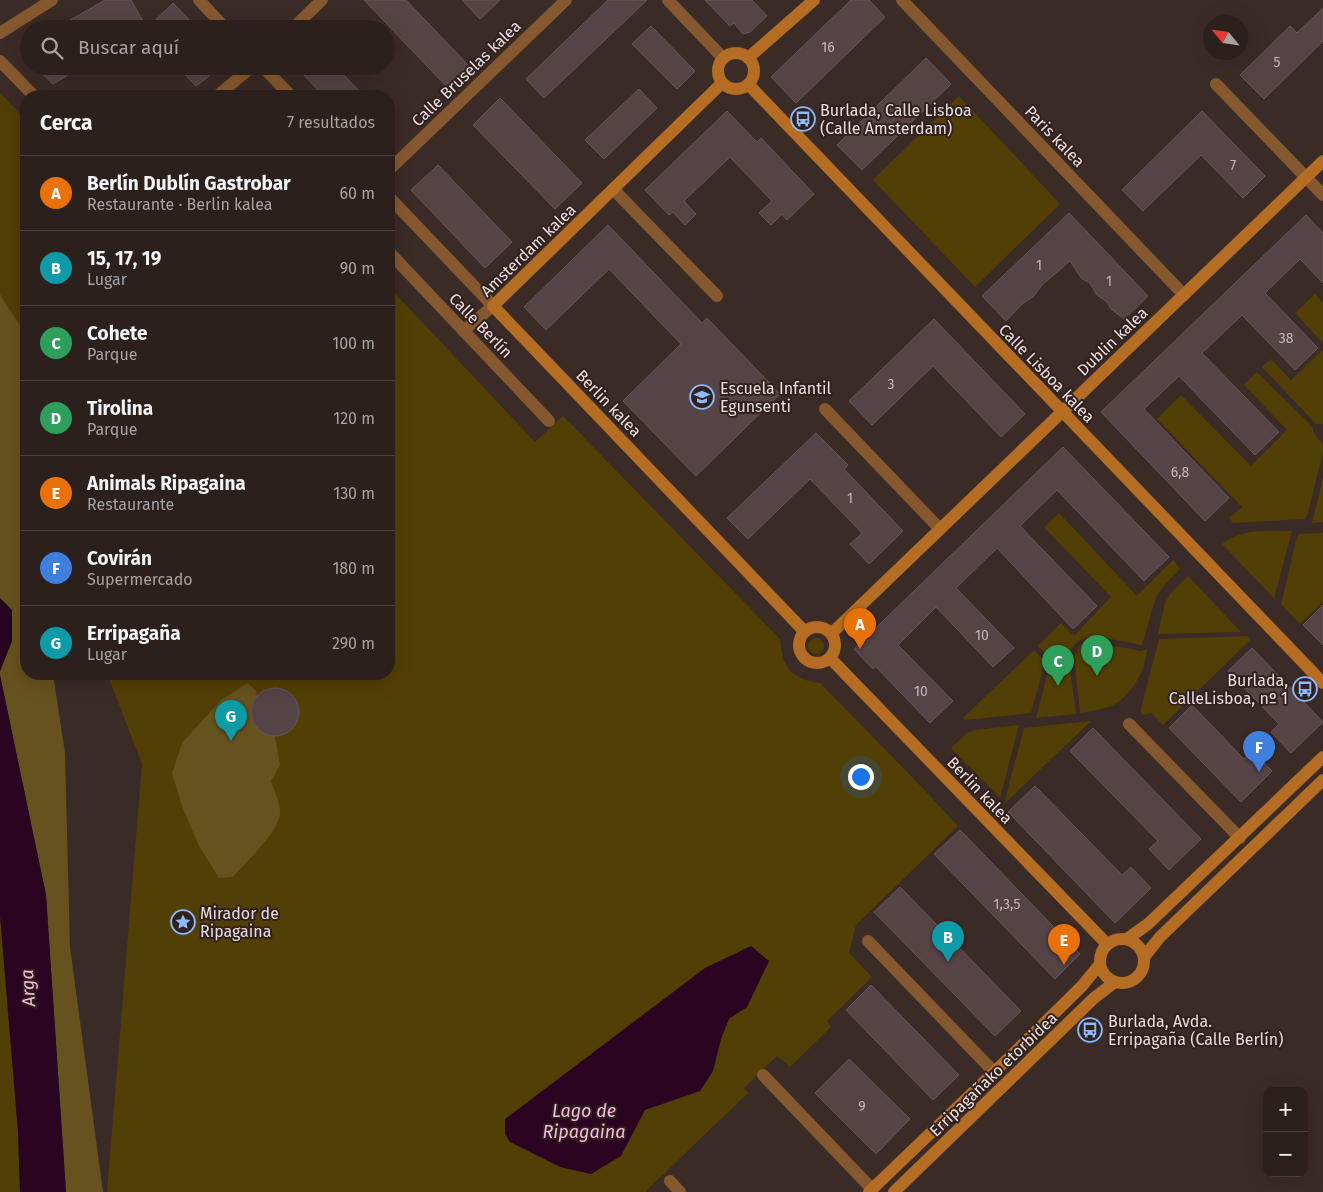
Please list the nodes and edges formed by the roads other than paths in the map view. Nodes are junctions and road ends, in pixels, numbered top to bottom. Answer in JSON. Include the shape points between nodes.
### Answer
{"nodes":[{"id":1,"x":52,"y":0,"type":"edge"},
{"id":2,"x":199,"y":0,"type":"edge"},
{"id":3,"x":322,"y":0,"type":"edge"},
{"id":4,"x":566,"y":0,"type":"edge"},
{"id":5,"x":668,"y":0,"type":"edge"},
{"id":6,"x":814,"y":0,"type":"edge"},
{"id":7,"x":902,"y":0,"type":"edge"},
{"id":8,"x":20,"y":20,"type":"edge"},
{"id":9,"x":20,"y":20,"type":"edge"},
{"id":10,"x":218,"y":20,"type":"edge"},
{"id":11,"x":301,"y":20,"type":"edge"},
{"id":12,"x":0,"y":33,"type":"edge"},
{"id":13,"x":723,"y":58,"type":"junction"},
{"id":14,"x":748,"y":58,"type":"junction"},
{"id":15,"x":0,"y":61,"type":"edge"},
{"id":16,"x":246,"y":75,"type":"edge"},
{"id":17,"x":271,"y":75,"type":"edge"},
{"id":18,"x":722,"y":83,"type":"junction"},
{"id":19,"x":748,"y":84,"type":"junction"},
{"id":20,"x":1216,"y":84,"type":"dead end"},
{"id":21,"x":28,"y":90,"type":"edge"},
{"id":22,"x":235,"y":90,"type":"edge"},
{"id":23,"x":285,"y":90,"type":"edge"},
{"id":24,"x":1323,"y":161,"type":"edge"},
{"id":25,"x":395,"y":164,"type":"edge"},
{"id":26,"x":1306,"y":177,"type":"junction"},
{"id":27,"x":613,"y":190,"type":"junction"},
{"id":28,"x":1323,"y":195,"type":"edge"},
{"id":29,"x":395,"y":203,"type":"edge"},
{"id":30,"x":395,"y":258,"type":"edge"},
{"id":31,"x":1184,"y":295,"type":"junction"},
{"id":32,"x":717,"y":296,"type":"dead end"},
{"id":33,"x":494,"y":306,"type":"junction"},
{"id":34,"x":464,"y":331,"type":"junction"},
{"id":35,"x":825,"y":410,"type":"dead end"},
{"id":36,"x":1062,"y":412,"type":"junction"},
{"id":37,"x":549,"y":421,"type":"dead end"},
{"id":38,"x":940,"y":529,"type":"junction"},
{"id":39,"x":805,"y":632,"type":"junction"},
{"id":40,"x":831,"y":634,"type":"junction"},
{"id":41,"x":830,"y":658,"type":"junction"},
{"id":42,"x":1323,"y":683,"type":"edge"},
{"id":43,"x":1128,"y":724,"type":"dead end"},
{"id":44,"x":1323,"y":756,"type":"edge"},
{"id":45,"x":1323,"y":780,"type":"edge"},
{"id":46,"x":1240,"y":838,"type":"junction"},
{"id":47,"x":1128,"y":939,"type":"junction"},
{"id":48,"x":868,"y":941,"type":"dead end"},
{"id":49,"x":1107,"y":944,"type":"junction"},
{"id":50,"x":1144,"y":958,"type":"junction"},
{"id":51,"x":1100,"y":964,"type":"junction"},
{"id":52,"x":1116,"y":982,"type":"junction"},
{"id":53,"x":994,"y":1072,"type":"junction"},
{"id":54,"x":763,"y":1075,"type":"dead end"},
{"id":55,"x":670,"y":1181,"type":"dead end"},
{"id":56,"x":870,"y":1190,"type":"edge"},
{"id":57,"x":680,"y":1192,"type":"edge"},
{"id":58,"x":894,"y":1192,"type":"edge"}],
"edges":[{"from":1,"to":9,"type":"street"},
{"from":2,"to":10,"type":"street"},
{"from":3,"to":11,"type":"street"},
{"from":4,"to":25,"type":"street","name":"Calle Bruselas kalea"},
{"from":5,"to":13,"type":"street"},
{"from":6,"to":14,"type":"street"},
{"from":7,"to":31,"type":"street","name":"Paris kalea"},
{"from":8,"to":12,"type":"street"},
{"from":13,"to":14,"type":"street","via":[[736,53]]},
{"from":13,"to":18,"type":"street","via":[[718,70]]},
{"from":14,"to":19,"type":"street","via":[[754,71]]},
{"from":15,"to":21,"type":"street"},
{"from":16,"to":22,"type":"street"},
{"from":17,"to":23,"type":"street"},
{"from":18,"to":19,"type":"street","via":[[735,89]]},
{"from":18,"to":27,"type":"street","name":"Amsterdam kalea"},
{"from":19,"to":36,"type":"street","name":"Calle Lisboa kalea"},
{"from":20,"to":26,"type":"street"},
{"from":24,"to":26,"type":"street","name":"Dublin kalea"},
{"from":26,"to":28,"type":"street"},
{"from":26,"to":31,"type":"street","name":"Dublin kalea"},
{"from":27,"to":32,"type":"street"},
{"from":27,"to":33,"type":"street","name":"Amsterdam kalea"},
{"from":29,"to":33,"type":"street","name":"Berlin kalea"},
{"from":30,"to":34,"type":"street","name":"Calle Berlín"},
{"from":31,"to":36,"type":"street","name":"Dublin kalea"},
{"from":33,"to":34,"type":"street","name":"Amsterdam kalea"},
{"from":33,"to":39,"type":"street","name":"Berlin kalea"},
{"from":34,"to":37,"type":"street","name":"Calle Berlín"},
{"from":35,"to":38,"type":"street"},
{"from":36,"to":38,"type":"street","name":"Dublin kalea"},
{"from":36,"to":42,"type":"street","name":"Calle Lisboa kalea"},
{"from":38,"to":40,"type":"street","name":"Dublin kalea"},
{"from":39,"to":40,"type":"street","via":[[818,627]]},
{"from":39,"to":41,"type":"street","via":[[799,650],[804,658],[812,663],[822,663]]},
{"from":40,"to":41,"type":"street","via":[[835,641]]},
{"from":41,"to":49,"type":"street","name":"Berlin kalea"},
{"from":43,"to":46,"type":"street"},
{"from":44,"to":46,"type":"street"},
{"from":45,"to":50,"type":"street","via":[[1160,937]]},
{"from":46,"to":47,"type":"street"},
{"from":47,"to":49,"type":"street","via":[[1113,940]]},
{"from":47,"to":50,"type":"street","via":[[1141,950]]},
{"from":48,"to":53,"type":"street","name":"Erripagañako etorbidea"},
{"from":49,"to":51,"type":"street","via":[[1101,953]]},
{"from":50,"to":52,"type":"street","via":[[1136,977]]},
{"from":51,"to":52,"type":"street","via":[[1102,972]]},
{"from":51,"to":53,"type":"street","name":"Erripagañako etorbidea","via":[[1082,986]]},
{"from":52,"to":58,"type":"street","name":"Erripagañako etorbidea","via":[[1094,998]]},
{"from":53,"to":56,"type":"street","name":"Erripagañako etorbidea"},
{"from":54,"to":56,"type":"street","name":"Erripagañako etorbidea"},
{"from":55,"to":57,"type":"street"}]}
